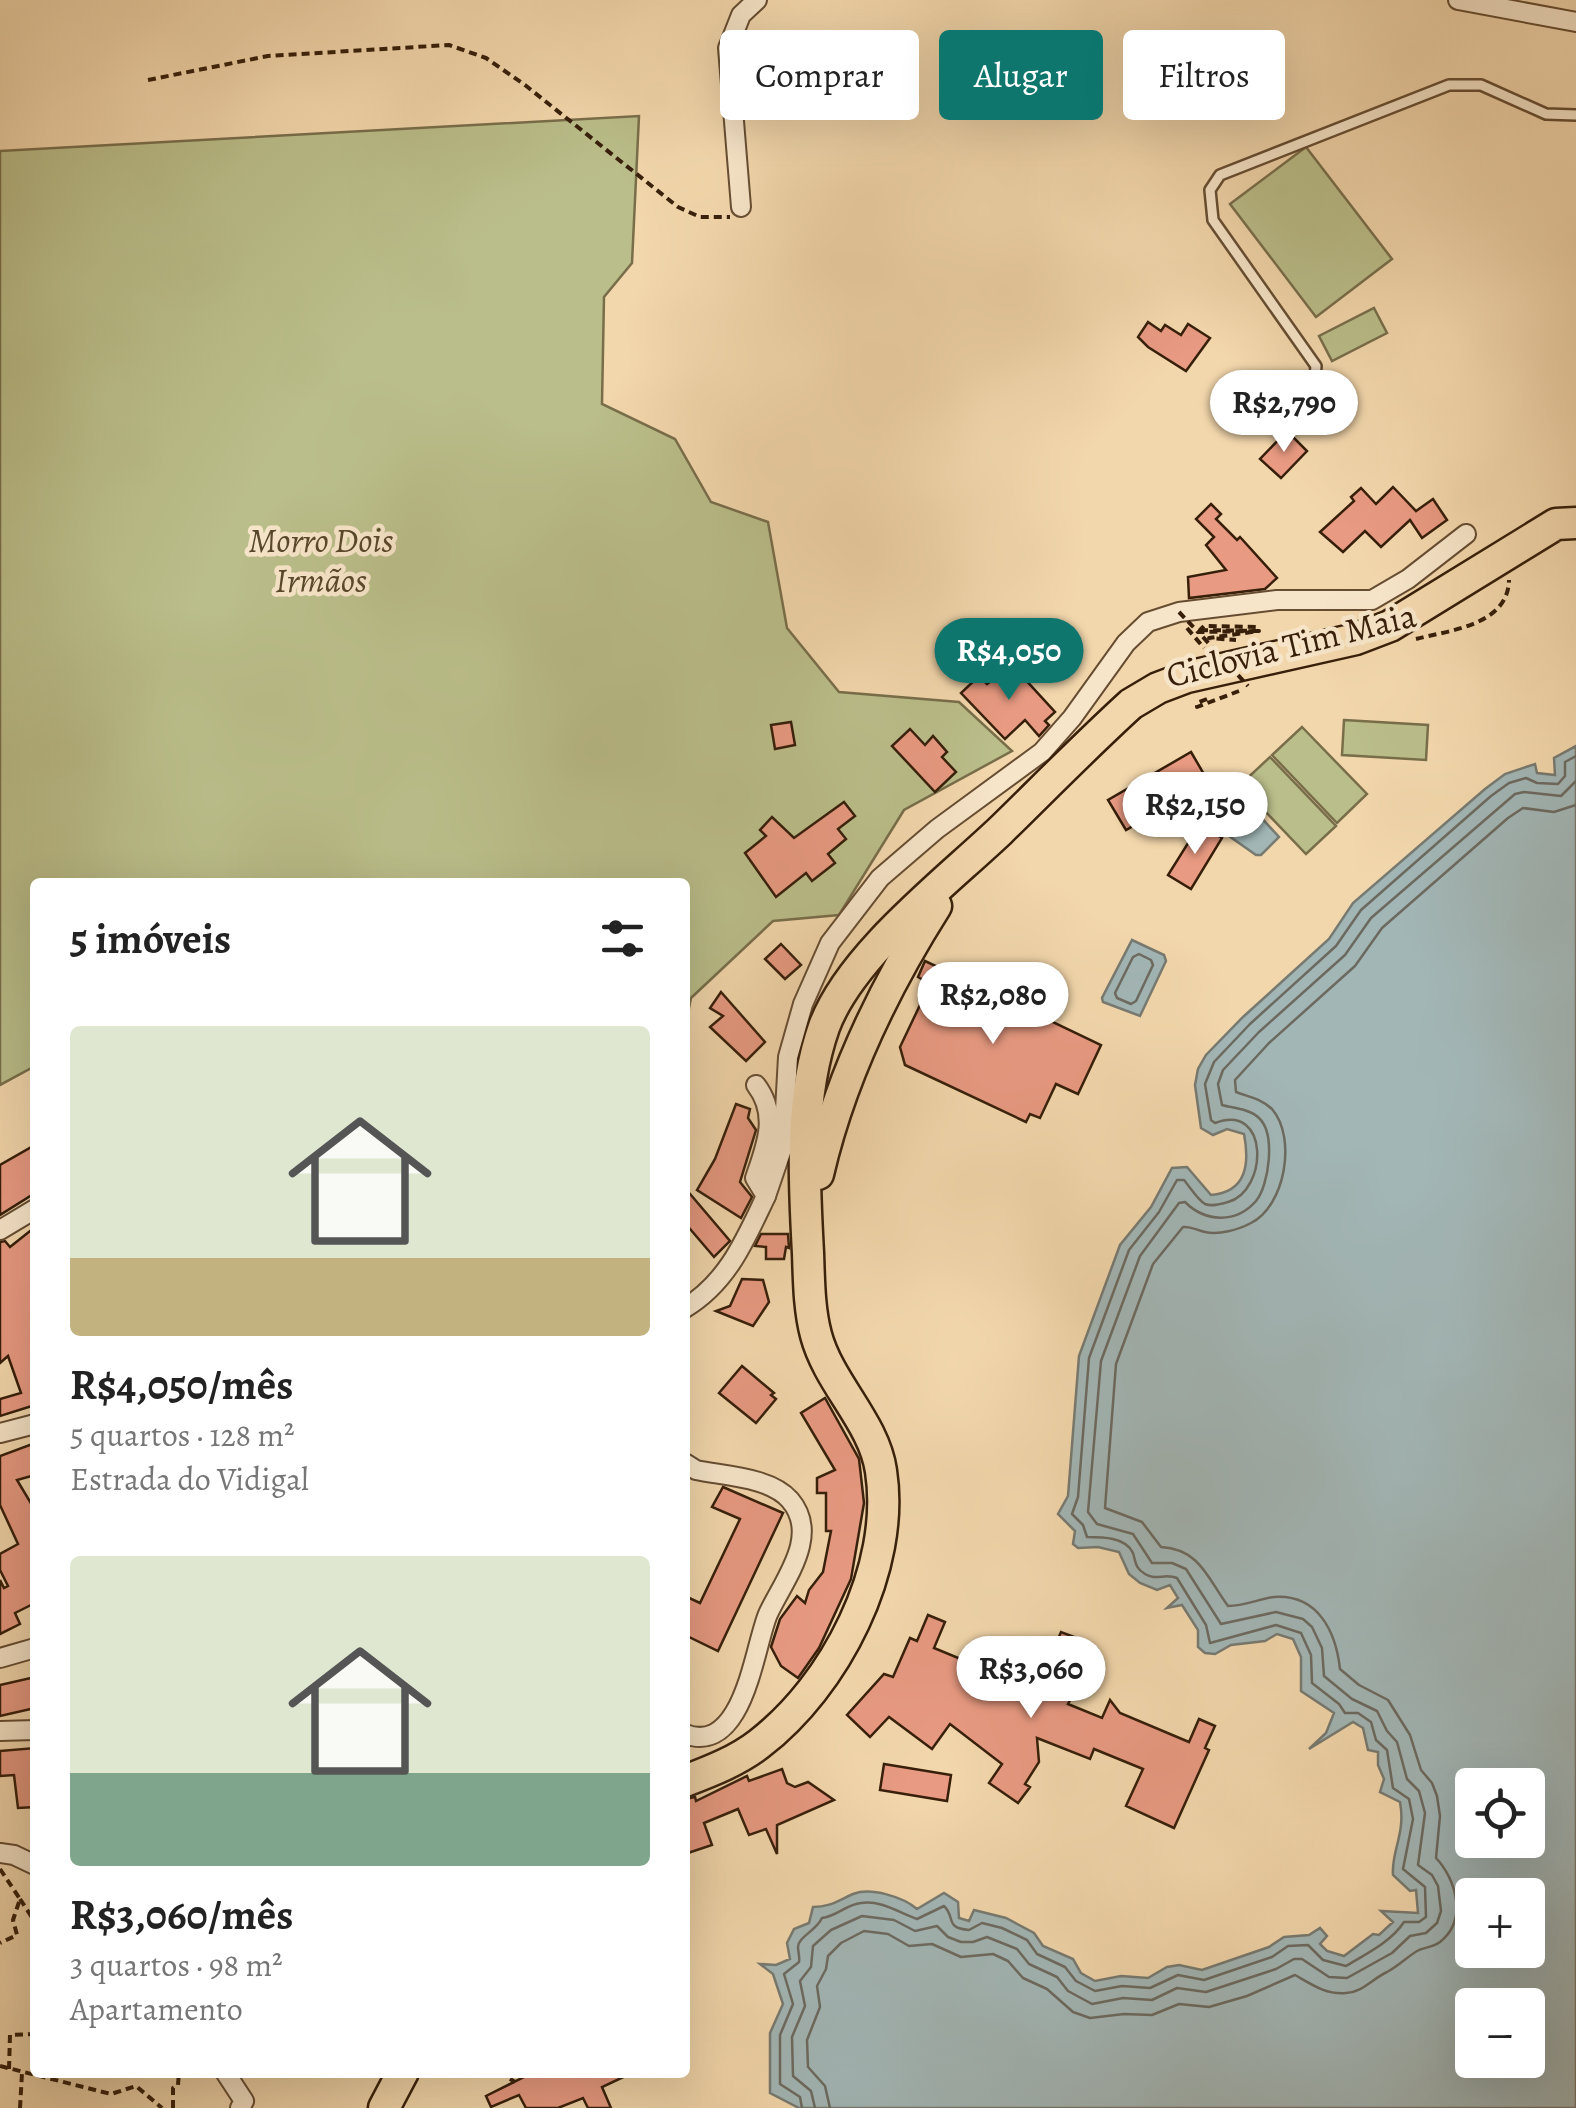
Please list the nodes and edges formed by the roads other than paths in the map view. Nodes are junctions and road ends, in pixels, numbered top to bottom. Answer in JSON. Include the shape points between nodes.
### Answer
{"nodes":[{"id":1,"x":757,"y":0,"type":"edge"},
{"id":2,"x":1458,"y":0,"type":"edge"},
{"id":3,"x":1576,"y":22,"type":"edge"},
{"id":4,"x":1576,"y":114,"type":"edge"},
{"id":5,"x":742,"y":207,"type":"road end"},
{"id":6,"x":1303,"y":403,"type":"dead end"},
{"id":7,"x":1576,"y":522,"type":"edge"},
{"id":8,"x":1466,"y":534,"type":"dead end"},
{"id":9,"x":959,"y":870,"type":"junction"},
{"id":10,"x":846,"y":986,"type":"junction"},
{"id":11,"x":857,"y":1056,"type":"junction"},
{"id":12,"x":812,"y":1081,"type":"junction"},
{"id":13,"x":756,"y":1085,"type":"dead end"},
{"id":14,"x":766,"y":1196,"type":"junction"},
{"id":15,"x":30,"y":1211,"type":"edge"},
{"id":16,"x":806,"y":1222,"type":"junction"},
{"id":17,"x":0,"y":1230,"type":"edge"},
{"id":18,"x":690,"y":1305,"type":"edge"},
{"id":19,"x":30,"y":1425,"type":"edge"},
{"id":20,"x":0,"y":1433,"type":"edge"},
{"id":21,"x":690,"y":1466,"type":"edge"},
{"id":22,"x":30,"y":1649,"type":"edge"},
{"id":23,"x":0,"y":1658,"type":"edge"},
{"id":24,"x":30,"y":1730,"type":"edge"},
{"id":25,"x":0,"y":1731,"type":"edge"},
{"id":26,"x":690,"y":1734,"type":"edge"},
{"id":27,"x":690,"y":1780,"type":"edge"},
{"id":28,"x":0,"y":1853,"type":"edge"},
{"id":29,"x":30,"y":1863,"type":"edge"},
{"id":30,"x":229,"y":2078,"type":"edge"},
{"id":31,"x":400,"y":2078,"type":"edge"},
{"id":32,"x":240,"y":2108,"type":"edge"},
{"id":33,"x":384,"y":2108,"type":"edge"}],
"edges":[{"from":1,"to":5,"type":"street","via":[[742,15],[728,48]]},
{"from":2,"to":3,"type":"street"},
{"from":4,"to":6,"type":"lane","via":[[1546,114],[1481,86],[1449,86],[1220,175],[1210,190],[1213,220],[1316,366],[1314,389]]},
{"from":7,"to":9,"type":"main road","via":[[1556,524],[1390,626],[1158,688],[1108,724]]},
{"from":8,"to":14,"type":"street","via":[[1372,600],[1277,600],[1148,622],[1042,752],[880,878],[830,943],[788,1057],[783,1146]]},
{"from":9,"to":10,"type":"main road"},
{"from":9,"to":11,"type":"main road"},
{"from":10,"to":11,"type":"main road","via":[[845,1030]]},
{"from":10,"to":12,"type":"main road","via":[[823,1030]]},
{"from":11,"to":12,"type":"main road"},
{"from":11,"to":16,"type":"main road","via":[[826,1137]]},
{"from":12,"to":16,"type":"main road"},
{"from":13,"to":14,"type":"street","via":[[770,1113],[755,1178]]},
{"from":14,"to":18,"type":"street","via":[[723,1276]]},
{"from":15,"to":17,"type":"street"},
{"from":16,"to":27,"type":"main road","via":[[816,1338],[881,1470],[874,1565],[862,1607],[816,1687],[756,1746]]},
{"from":19,"to":20,"type":"street"},
{"from":21,"to":26,"type":"street","via":[[774,1488],[788,1497],[802,1525],[800,1549],[768,1615],[746,1692],[719,1729]]},
{"from":22,"to":23,"type":"street"},
{"from":24,"to":25,"type":"street"},
{"from":28,"to":29,"type":"street"},
{"from":30,"to":32,"type":"street","via":[[244,2101]]},
{"from":31,"to":33,"type":"main road"}]}
